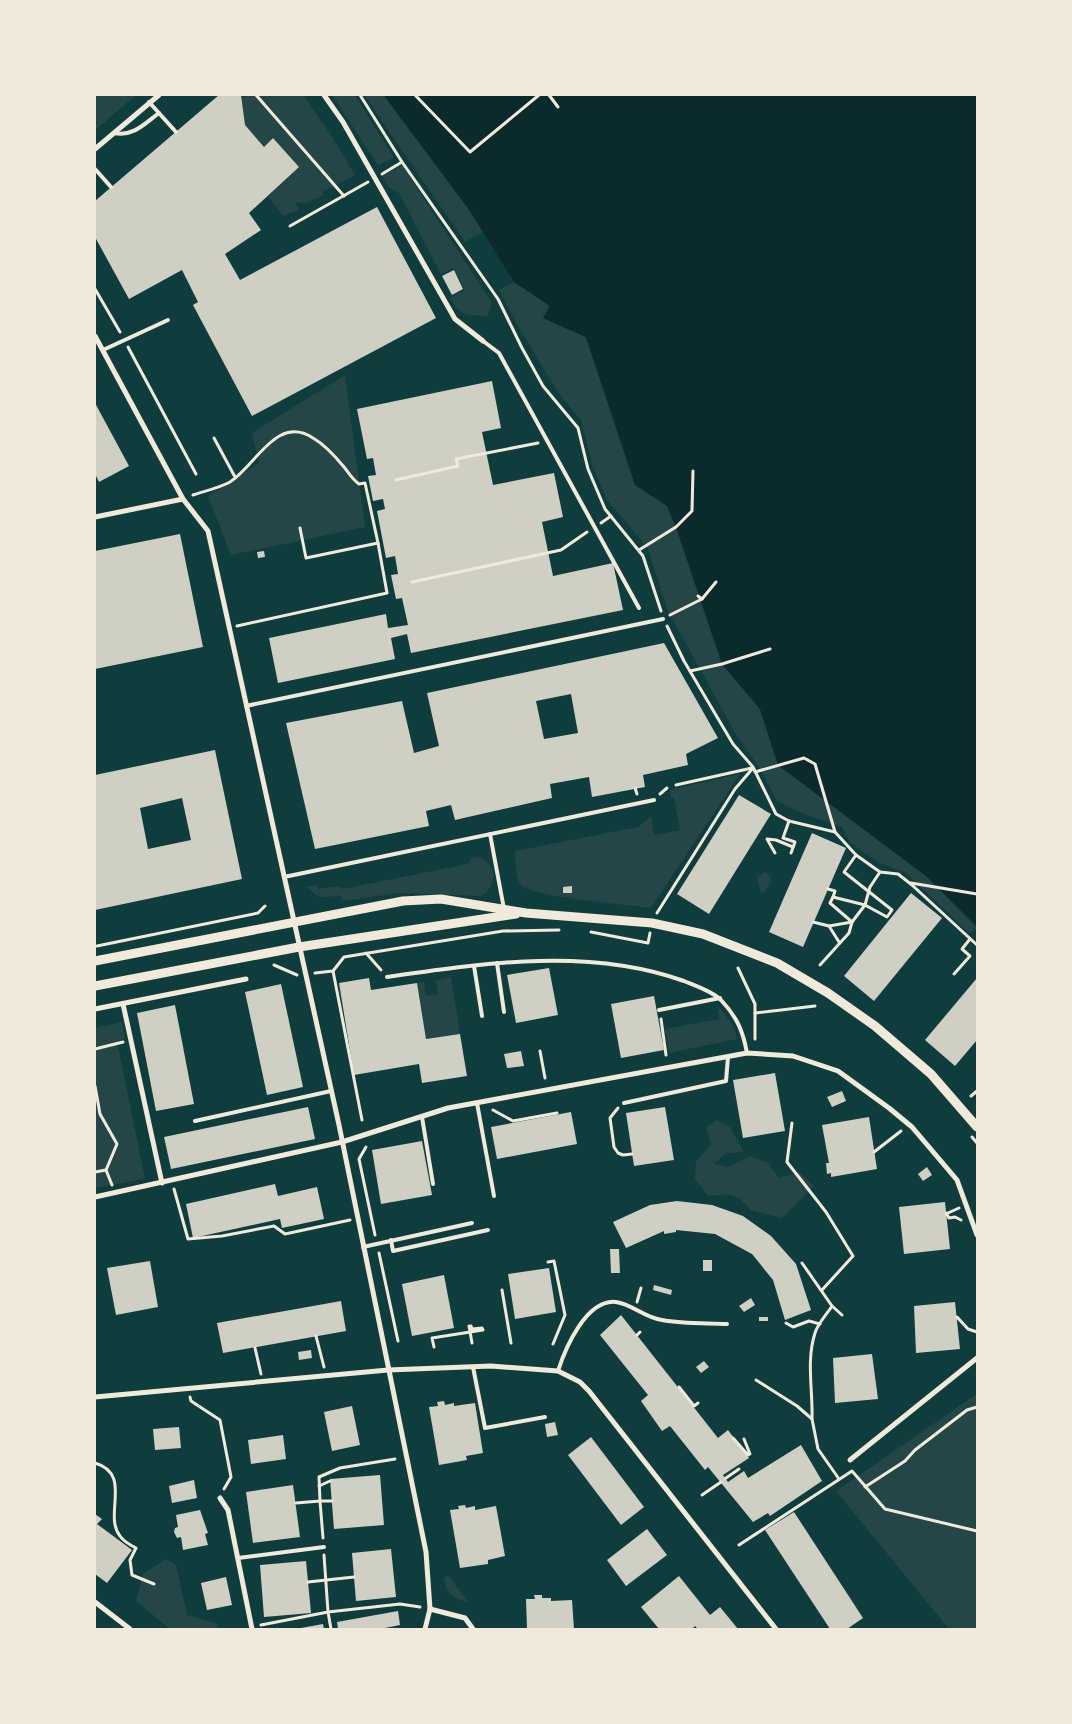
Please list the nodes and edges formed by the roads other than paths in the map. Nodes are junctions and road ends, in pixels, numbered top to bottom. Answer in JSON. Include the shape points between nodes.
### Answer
{"nodes":[{"id":1,"x":158,"y":95,"type":"edge"},
{"id":2,"x":324,"y":95,"type":"edge"},
{"id":3,"x":149,"y":102,"type":"junction"},
{"id":4,"x":159,"y":113,"type":"junction"},
{"id":5,"x":176,"y":132,"type":"dead end"},
{"id":6,"x":114,"y":133,"type":"junction"},
{"id":7,"x":95,"y":149,"type":"edge"},
{"id":8,"x":95,"y":170,"type":"edge"},
{"id":9,"x":111,"y":187,"type":"dead end"},
{"id":10,"x":168,"y":320,"type":"dead end"},
{"id":11,"x":95,"y":336,"type":"edge"},
{"id":12,"x":484,"y":341,"type":"joint"},
{"id":13,"x":103,"y":350,"type":"junction"},
{"id":14,"x":183,"y":499,"type":"junction"},
{"id":15,"x":95,"y":517,"type":"edge"},
{"id":16,"x":639,"y":608,"type":"dead end"},
{"id":17,"x":663,"y":619,"type":"road end"},
{"id":18,"x":246,"y":706,"type":"junction"},
{"id":19,"x":654,"y":800,"type":"dead end"},
{"id":20,"x":490,"y":834,"type":"junction"},
{"id":21,"x":284,"y":877,"type":"junction"},
{"id":22,"x":504,"y":909,"type":"junction"},
{"id":23,"x":526,"y":913,"type":"junction"},
{"id":24,"x":294,"y":922,"type":"junction"},
{"id":25,"x":299,"y":947,"type":"junction"},
{"id":26,"x":95,"y":961,"type":"edge"},
{"id":27,"x":497,"y":963,"type":"junction"},
{"id":28,"x":474,"y":966,"type":"junction"},
{"id":29,"x":387,"y":977,"type":"road end"},
{"id":30,"x":246,"y":980,"type":"dead end"},
{"id":31,"x":95,"y":986,"type":"edge"},
{"id":32,"x":720,"y":998,"type":"junction"},
{"id":33,"x":124,"y":1004,"type":"junction"},
{"id":34,"x":95,"y":1010,"type":"edge"},
{"id":35,"x":659,"y":1010,"type":"road end"},
{"id":36,"x":504,"y":1012,"type":"dead end"},
{"id":37,"x":482,"y":1016,"type":"dead end"},
{"id":38,"x":747,"y":1053,"type":"junction"},
{"id":39,"x":728,"y":1056,"type":"junction"},
{"id":40,"x":331,"y":1091,"type":"junction"},
{"id":41,"x":476,"y":1103,"type":"junction"},
{"id":42,"x":624,"y":1103,"type":"road end"},
{"id":43,"x":422,"y":1117,"type":"junction"},
{"id":44,"x":195,"y":1121,"type":"dead end"},
{"id":45,"x":977,"y":1127,"type":"edge"},
{"id":46,"x":342,"y":1142,"type":"junction"},
{"id":47,"x":162,"y":1183,"type":"junction"},
{"id":48,"x":433,"y":1184,"type":"dead end"},
{"id":49,"x":95,"y":1196,"type":"edge"},
{"id":50,"x":494,"y":1196,"type":"dead end"},
{"id":51,"x":472,"y":1223,"type":"dead end"},
{"id":52,"x":488,"y":1230,"type":"dead end"},
{"id":53,"x":977,"y":1235,"type":"edge"},
{"id":54,"x":391,"y":1240,"type":"junction"},
{"id":55,"x":363,"y":1247,"type":"junction"},
{"id":56,"x":726,"y":1324,"type":"dead end"},
{"id":57,"x":977,"y":1358,"type":"edge"},
{"id":58,"x":473,"y":1367,"type":"junction"},
{"id":59,"x":388,"y":1370,"type":"junction"},
{"id":60,"x":558,"y":1371,"type":"junction"},
{"id":61,"x":95,"y":1397,"type":"edge"},
{"id":62,"x":545,"y":1417,"type":"dead end"},
{"id":63,"x":850,"y":1460,"type":"dead end"},
{"id":64,"x":220,"y":1498,"type":"road end"},
{"id":65,"x":324,"y":1547,"type":"road end"},
{"id":66,"x":238,"y":1558,"type":"junction"},
{"id":67,"x":95,"y":1602,"type":"edge"},
{"id":68,"x":430,"y":1609,"type":"junction"},
{"id":69,"x":252,"y":1628,"type":"edge"},
{"id":70,"x":130,"y":1629,"type":"edge"},
{"id":71,"x":425,"y":1629,"type":"edge"},
{"id":72,"x":473,"y":1629,"type":"edge"},
{"id":73,"x":776,"y":1629,"type":"edge"}],
"edges":[{"from":1,"to":3,"type":"street"},
{"from":2,"to":12,"type":"street","via":[[343,122],[455,319]]},
{"from":3,"to":4,"type":"lane"},
{"from":3,"to":6,"type":"street"},
{"from":4,"to":5,"type":"lane"},
{"from":4,"to":6,"type":"lane","via":[[132,134]]},
{"from":6,"to":7,"type":"street"},
{"from":8,"to":9,"type":"lane"},
{"from":10,"to":13,"type":"lane"},
{"from":11,"to":13,"type":"street"},
{"from":12,"to":16,"type":"lane","via":[[499,353]]},
{"from":13,"to":14,"type":"street"},
{"from":14,"to":15,"type":"street"},
{"from":14,"to":18,"type":"street","via":[[208,531]]},
{"from":17,"to":18,"type":"lane"},
{"from":18,"to":21,"type":"street"},
{"from":19,"to":20,"type":"lane"},
{"from":20,"to":21,"type":"lane"},
{"from":20,"to":22,"type":"lane"},
{"from":21,"to":24,"type":"street"},
{"from":22,"to":23,"type":"street"},
{"from":22,"to":24,"type":"street","via":[[440,899],[403,901]]},
{"from":23,"to":25,"type":"street"},
{"from":23,"to":45,"type":"street","via":[[652,922],[703,934],[776,963],[828,992],[875,1026],[931,1074]]},
{"from":24,"to":25,"type":"street"},
{"from":24,"to":26,"type":"street"},
{"from":25,"to":31,"type":"street"},
{"from":25,"to":40,"type":"street"},
{"from":27,"to":28,"type":"lane"},
{"from":27,"to":32,"type":"lane","via":[[564,961],[624,967],[670,976]]},
{"from":27,"to":36,"type":"lane"},
{"from":28,"to":29,"type":"lane"},
{"from":28,"to":37,"type":"lane"},
{"from":30,"to":33,"type":"street"},
{"from":32,"to":35,"type":"lane"},
{"from":32,"to":38,"type":"lane","via":[[742,1029]]},
{"from":33,"to":34,"type":"street"},
{"from":33,"to":47,"type":"street"},
{"from":38,"to":39,"type":"street"},
{"from":38,"to":53,"type":"street","via":[[793,1056],[838,1071],[889,1108],[912,1127],[957,1180]]},
{"from":39,"to":41,"type":"street"},
{"from":39,"to":42,"type":"lane","via":[[726,1081]]},
{"from":40,"to":44,"type":"lane"},
{"from":40,"to":46,"type":"street"},
{"from":41,"to":43,"type":"street"},
{"from":41,"to":50,"type":"lane"},
{"from":43,"to":46,"type":"street"},
{"from":43,"to":48,"type":"lane"},
{"from":46,"to":47,"type":"street"},
{"from":46,"to":55,"type":"street"},
{"from":47,"to":49,"type":"street"},
{"from":51,"to":54,"type":"lane"},
{"from":52,"to":54,"type":"lane","via":[[394,1250]]},
{"from":54,"to":55,"type":"lane"},
{"from":55,"to":59,"type":"street"},
{"from":56,"to":60,"type":"lane","via":[[661,1320],[646,1316],[635,1307],[615,1302],[603,1304],[576,1330]]},
{"from":57,"to":63,"type":"street"},
{"from":58,"to":59,"type":"street"},
{"from":58,"to":60,"type":"street"},
{"from":58,"to":62,"type":"lane","via":[[485,1428]]},
{"from":59,"to":61,"type":"street"},
{"from":59,"to":68,"type":"street","via":[[426,1552]]},
{"from":60,"to":73,"type":"street","via":[[580,1382],[589,1391]]},
{"from":64,"to":66,"type":"street","via":[[228,1510]]},
{"from":65,"to":66,"type":"lane"},
{"from":66,"to":69,"type":"street"},
{"from":67,"to":70,"type":"street"},
{"from":68,"to":71,"type":"street"},
{"from":68,"to":72,"type":"street","via":[[465,1618]]}]}
